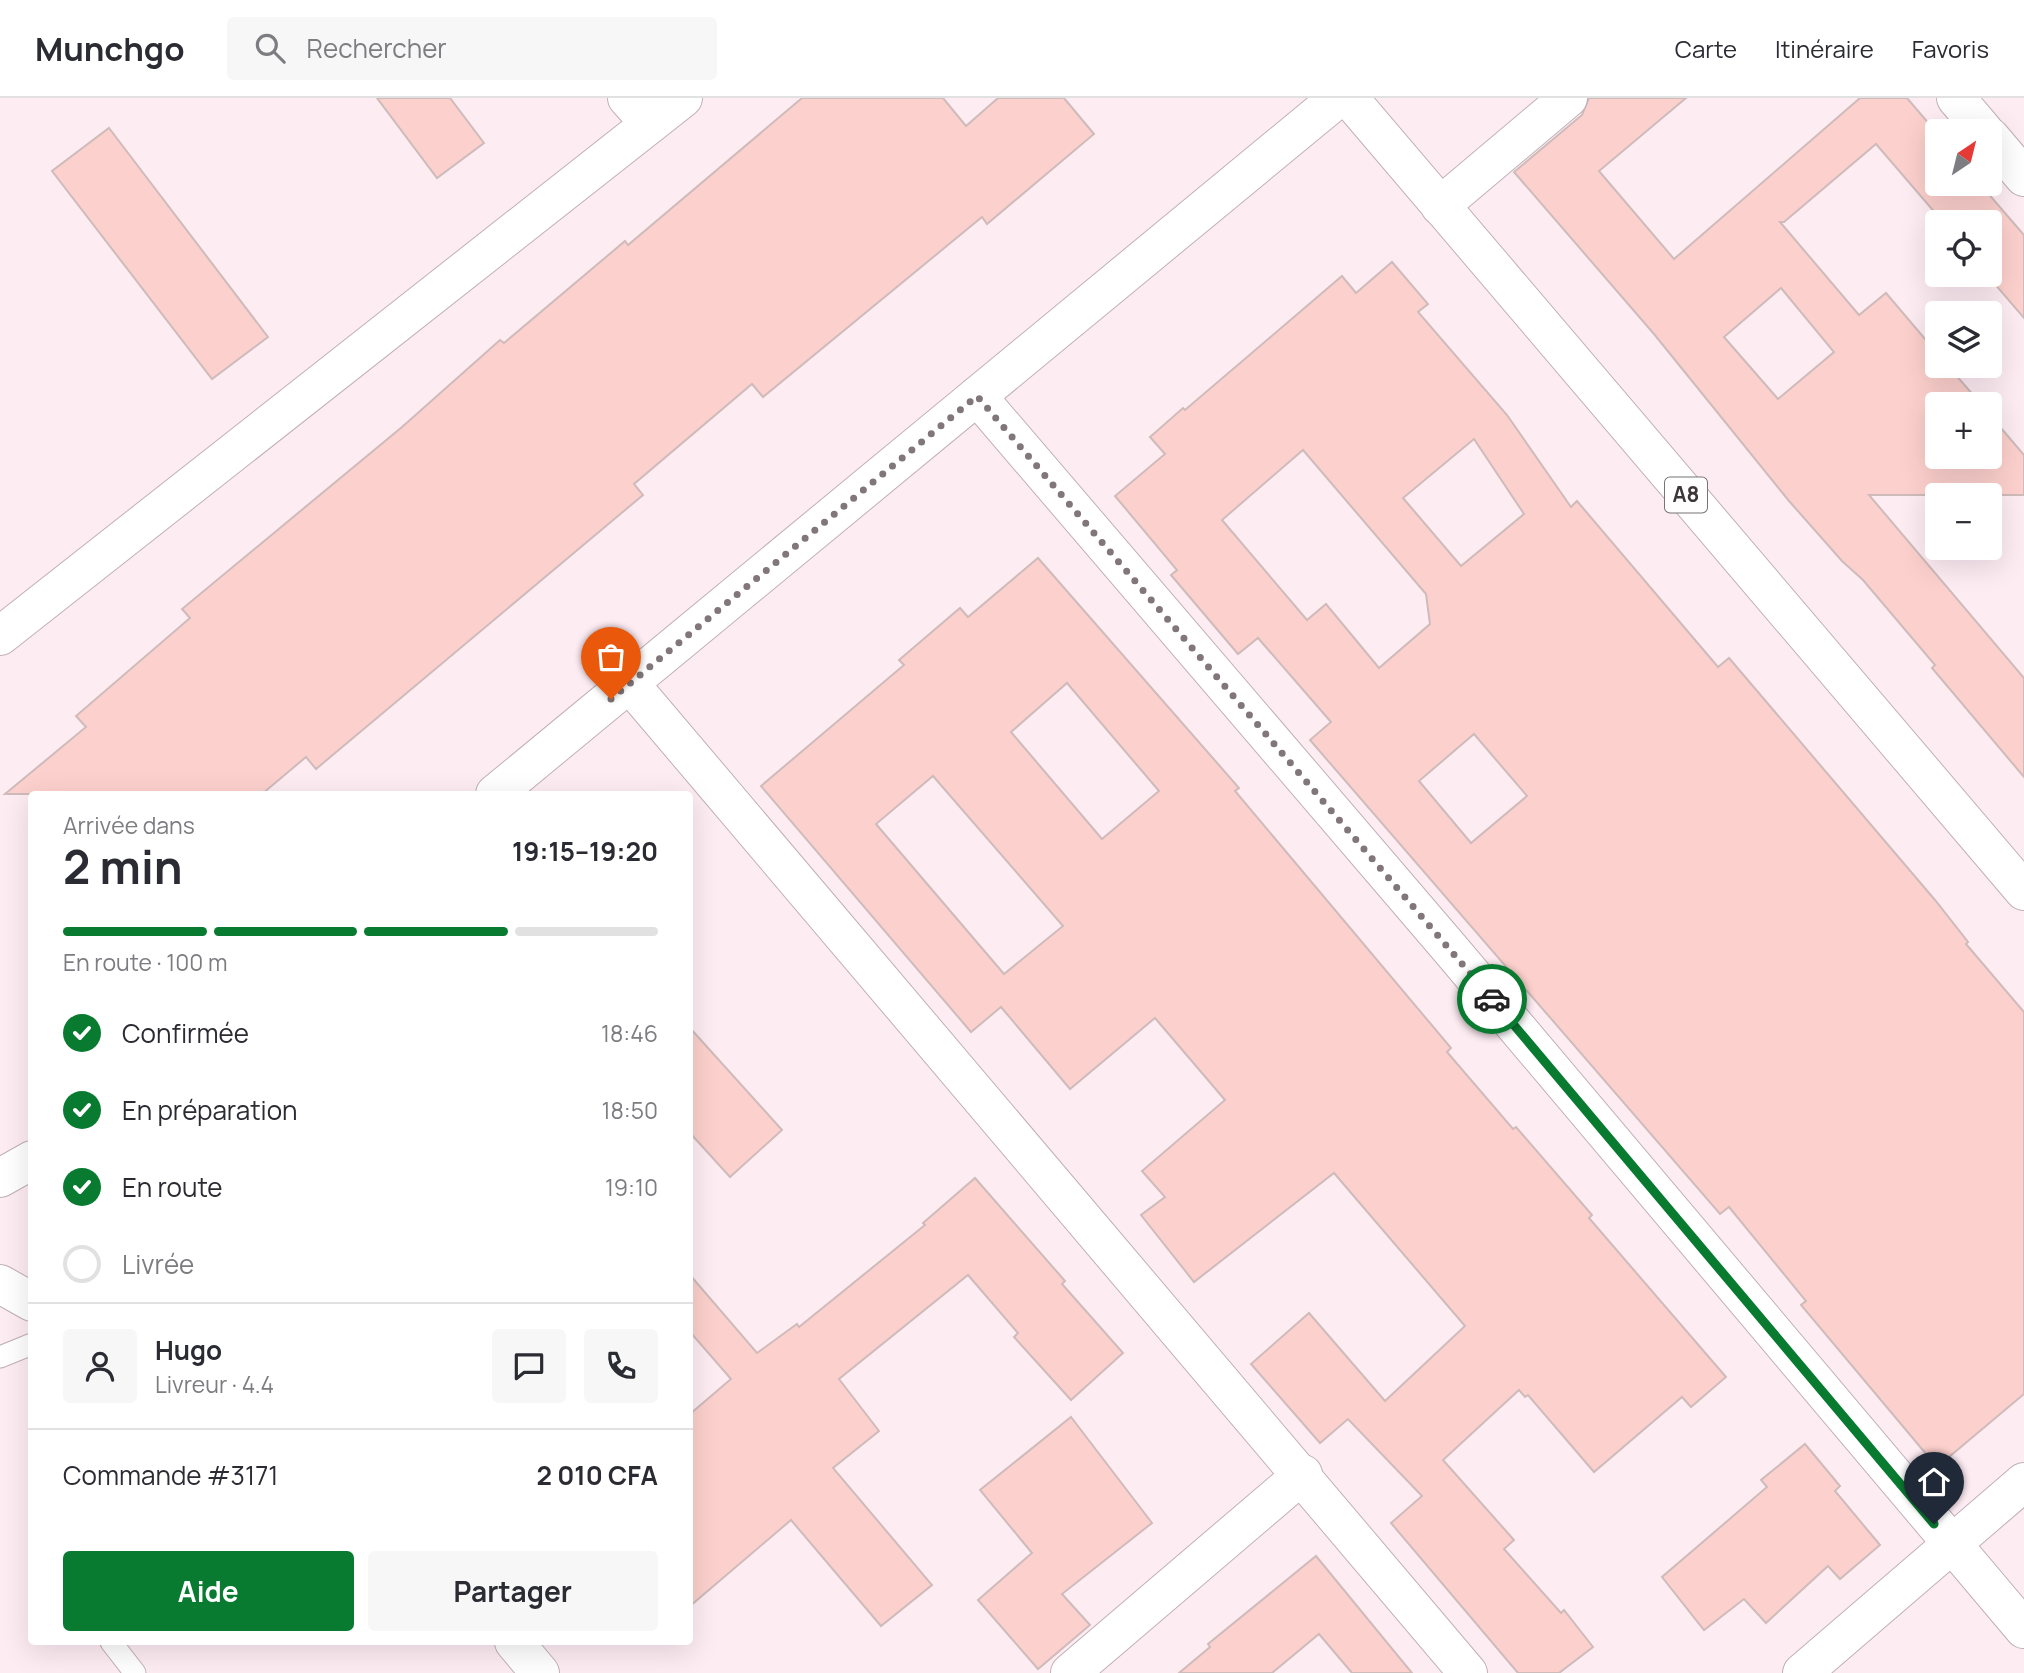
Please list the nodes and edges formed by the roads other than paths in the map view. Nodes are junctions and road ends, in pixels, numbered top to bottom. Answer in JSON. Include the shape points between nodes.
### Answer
{"nodes":[{"id":1,"x":683,"y":98,"type":"edge"},
{"id":2,"x":1338,"y":98,"type":"edge"},
{"id":3,"x":1349,"y":98,"type":"edge"},
{"id":4,"x":1568,"y":98,"type":"edge"},
{"id":5,"x":1956,"y":98,"type":"edge"},
{"id":6,"x":639,"y":111,"type":"edge"},
{"id":7,"x":1974,"y":119,"type":"edge"},
{"id":8,"x":2002,"y":152,"type":"edge"},
{"id":9,"x":2024,"y":177,"type":"edge"},
{"id":10,"x":1440,"y":206,"type":"junction"},
{"id":11,"x":977,"y":396,"type":"junction"},
{"id":12,"x":0,"y":636,"type":"edge"},
{"id":13,"x":630,"y":684,"type":"junction"},
{"id":14,"x":499,"y":791,"type":"edge"},
{"id":15,"x":2024,"y":891,"type":"edge"},
{"id":16,"x":28,"y":1162,"type":"edge"},
{"id":17,"x":0,"y":1178,"type":"edge"},
{"id":18,"x":0,"y":1284,"type":"edge"},
{"id":19,"x":28,"y":1300,"type":"edge"},
{"id":20,"x":28,"y":1346,"type":"edge"},
{"id":21,"x":0,"y":1357,"type":"edge"},
{"id":22,"x":1303,"y":1474,"type":"junction"},
{"id":23,"x":2024,"y":1482,"type":"edge"},
{"id":24,"x":1952,"y":1545,"type":"junction"},
{"id":25,"x":2024,"y":1629,"type":"edge"},
{"id":26,"x":113,"y":1645,"type":"edge"},
{"id":27,"x":517,"y":1645,"type":"edge"},
{"id":28,"x":135,"y":1673,"type":"edge"},
{"id":29,"x":540,"y":1673,"type":"edge"},
{"id":30,"x":1070,"y":1673,"type":"edge"},
{"id":31,"x":1468,"y":1673,"type":"edge"},
{"id":32,"x":1802,"y":1673,"type":"edge"}],
"edges":[{"from":1,"to":6,"type":"street"},
{"from":2,"to":11,"type":"street"},
{"from":3,"to":10,"type":"street","number":"A8"},
{"from":4,"to":10,"type":"street"},
{"from":5,"to":7,"type":"street"},
{"from":6,"to":12,"type":"street"},
{"from":8,"to":9,"type":"street"},
{"from":10,"to":15,"type":"street","number":"A8"},
{"from":11,"to":13,"type":"street"},
{"from":11,"to":24,"type":"street"},
{"from":13,"to":14,"type":"street"},
{"from":13,"to":22,"type":"street"},
{"from":16,"to":17,"type":"street"},
{"from":18,"to":19,"type":"street"},
{"from":20,"to":21,"type":"lane"},
{"from":22,"to":30,"type":"street"},
{"from":22,"to":31,"type":"street"},
{"from":23,"to":24,"type":"street"},
{"from":24,"to":25,"type":"street"},
{"from":24,"to":32,"type":"street"},
{"from":26,"to":28,"type":"lane"},
{"from":27,"to":29,"type":"street"}]}
